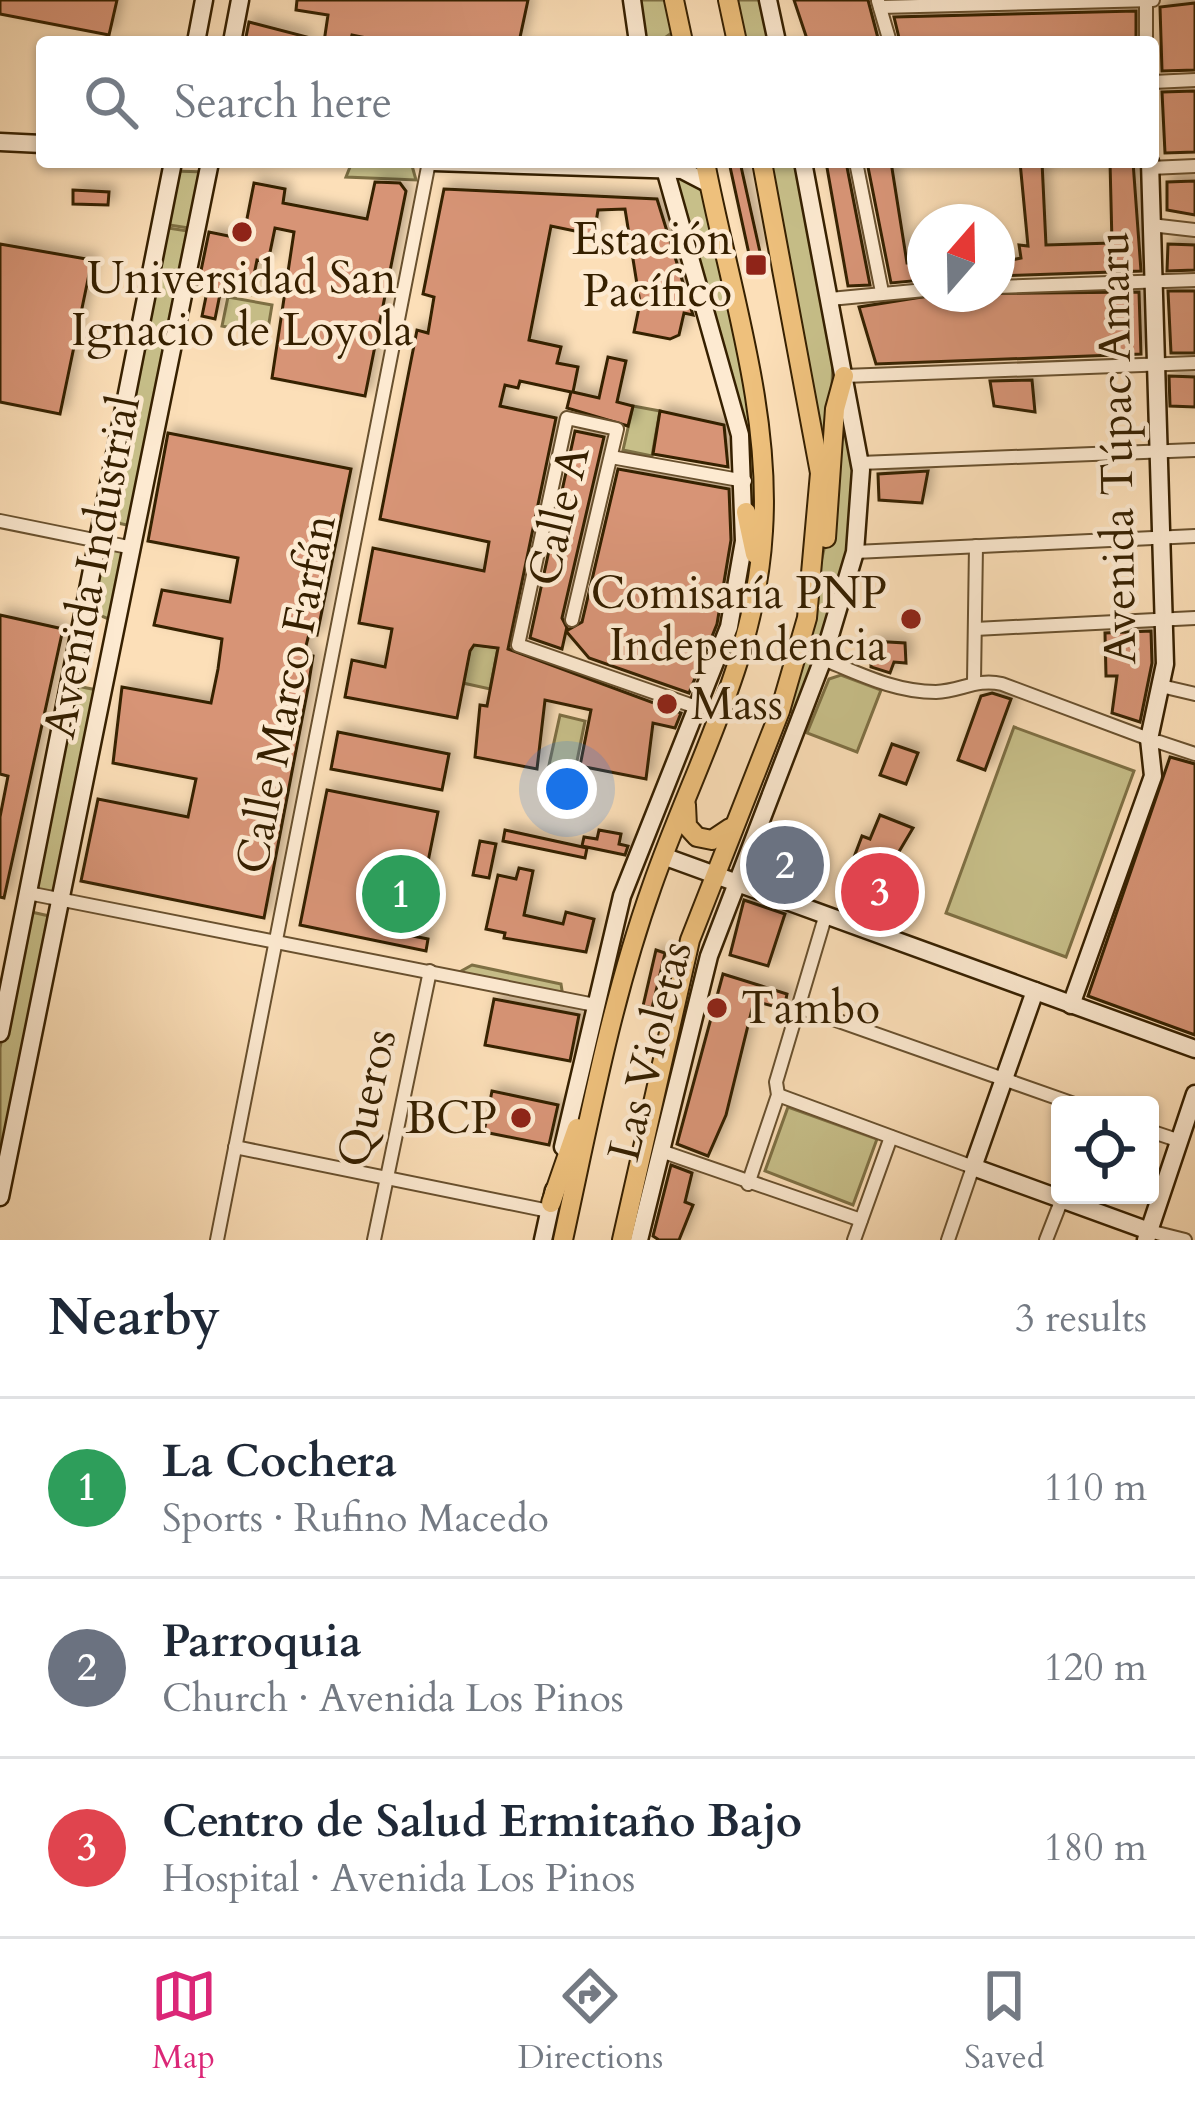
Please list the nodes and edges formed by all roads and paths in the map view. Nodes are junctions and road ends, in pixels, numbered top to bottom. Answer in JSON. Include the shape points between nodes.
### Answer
{"nodes":[{"id":1,"x":204,"y":0,"type":"edge"},
{"id":2,"x":240,"y":0,"type":"edge"},
{"id":3,"x":632,"y":0,"type":"edge"},
{"id":4,"x":674,"y":0,"type":"edge"},
{"id":5,"x":728,"y":0,"type":"edge"},
{"id":6,"x":768,"y":0,"type":"edge"},
{"id":7,"x":1148,"y":0,"type":"edge"},
{"id":8,"x":879,"y":3,"type":"edge"},
{"id":9,"x":197,"y":36,"type":"edge"},
{"id":10,"x":233,"y":36,"type":"edge"},
{"id":11,"x":637,"y":36,"type":"edge"},
{"id":12,"x":681,"y":36,"type":"edge"},
{"id":13,"x":736,"y":36,"type":"edge"},
{"id":14,"x":776,"y":36,"type":"edge"},
{"id":15,"x":888,"y":36,"type":"edge"},
{"id":16,"x":1146,"y":36,"type":"edge"},
{"id":17,"x":1195,"y":80,"type":"edge"},
{"id":18,"x":1159,"y":82,"type":"edge"},
{"id":19,"x":3,"y":142,"type":"edge"},
{"id":20,"x":36,"y":144,"type":"edge"},
{"id":21,"x":1159,"y":165,"type":"edge"},
{"id":22,"x":1195,"y":166,"type":"edge"},
{"id":23,"x":172,"y":168,"type":"edge"},
{"id":24,"x":209,"y":168,"type":"edge"},
{"id":25,"x":430,"y":168,"type":"edge"},
{"id":26,"x":668,"y":168,"type":"edge"},
{"id":27,"x":670,"y":168,"type":"edge"},
{"id":28,"x":704,"y":168,"type":"edge"},
{"id":29,"x":763,"y":168,"type":"edge"},
{"id":30,"x":804,"y":168,"type":"edge"},
{"id":31,"x":857,"y":168,"type":"edge"},
{"id":32,"x":1150,"y":168,"type":"edge"},
{"id":33,"x":709,"y":184,"type":"junction"},
{"id":34,"x":1151,"y":225,"type":"junction"},
{"id":35,"x":1195,"y":230,"type":"edge"},
{"id":36,"x":149,"y":280,"type":"junction"},
{"id":37,"x":1195,"y":280,"type":"edge"},
{"id":38,"x":1154,"y":281,"type":"junction"},
{"id":39,"x":1015,"y":285,"type":"edge"},
{"id":40,"x":907,"y":291,"type":"edge"},
{"id":41,"x":882,"y":292,"type":"junction"},
{"id":42,"x":182,"y":297,"type":"junction"},
{"id":43,"x":830,"y":299,"type":"junction"},
{"id":44,"x":145,"y":300,"type":"junction"},
{"id":45,"x":1195,"y":364,"type":"edge"},
{"id":46,"x":1156,"y":365,"type":"junction"},
{"id":47,"x":844,"y":376,"type":"junction"},
{"id":48,"x":1195,"y":450,"type":"edge"},
{"id":49,"x":1159,"y":451,"type":"junction"},
{"id":50,"x":611,"y":457,"type":"junction"},
{"id":51,"x":860,"y":463,"type":"junction"},
{"id":52,"x":746,"y":482,"type":"junction"},
{"id":53,"x":746,"y":512,"type":"junction"},
{"id":54,"x":0,"y":521,"type":"edge"},
{"id":55,"x":1195,"y":536,"type":"edge"},
{"id":56,"x":1162,"y":537,"type":"junction"},
{"id":57,"x":98,"y":541,"type":"junction"},
{"id":58,"x":976,"y":546,"type":"junction"},
{"id":59,"x":133,"y":548,"type":"junction"},
{"id":60,"x":855,"y":552,"type":"junction"},
{"id":61,"x":760,"y":576,"type":"junction"},
{"id":62,"x":807,"y":618,"type":"junction"},
{"id":63,"x":1195,"y":618,"type":"edge"},
{"id":64,"x":572,"y":620,"type":"dead end"},
{"id":65,"x":1165,"y":620,"type":"junction"},
{"id":66,"x":975,"y":628,"type":"junction"},
{"id":67,"x":823,"y":659,"type":"junction"},
{"id":68,"x":974,"y":681,"type":"junction"},
{"id":69,"x":1161,"y":686,"type":"junction"},
{"id":70,"x":1195,"y":694,"type":"edge"},
{"id":71,"x":699,"y":708,"type":"junction"},
{"id":72,"x":780,"y":711,"type":"junction"},
{"id":73,"x":800,"y":719,"type":"junction"},
{"id":74,"x":1154,"y":740,"type":"junction"},
{"id":75,"x":1195,"y":754,"type":"edge"},
{"id":76,"x":689,"y":795,"type":"junction"},
{"id":77,"x":735,"y":821,"type":"junction"},
{"id":78,"x":663,"y":856,"type":"junction"},
{"id":79,"x":713,"y":874,"type":"junction"},
{"id":80,"x":735,"y":882,"type":"junction"},
{"id":81,"x":28,"y":893,"type":"junction"},
{"id":82,"x":64,"y":900,"type":"junction"},
{"id":83,"x":826,"y":914,"type":"junction"},
{"id":84,"x":274,"y":941,"type":"junction"},
{"id":85,"x":430,"y":971,"type":"junction"},
{"id":86,"x":1035,"y":992,"type":"junction"},
{"id":87,"x":595,"y":1005,"type":"junction"},
{"id":88,"x":1072,"y":1005,"type":"junction"},
{"id":89,"x":799,"y":1007,"type":"junction"},
{"id":90,"x":0,"y":1034,"type":"edge"},
{"id":91,"x":1195,"y":1048,"type":"edge"},
{"id":92,"x":605,"y":1050,"type":"junction"},
{"id":93,"x":1004,"y":1079,"type":"junction"},
{"id":94,"x":1195,"y":1094,"type":"edge"},
{"id":95,"x":778,"y":1096,"type":"junction"},
{"id":96,"x":1052,"y":1096,"type":"edge"},
{"id":97,"x":1159,"y":1134,"type":"edge"},
{"id":98,"x":891,"y":1137,"type":"junction"},
{"id":99,"x":1180,"y":1142,"type":"junction"},
{"id":100,"x":235,"y":1147,"type":"junction"},
{"id":101,"x":661,"y":1151,"type":"junction"},
{"id":102,"x":4,"y":1161,"type":"edge"},
{"id":103,"x":973,"y":1167,"type":"junction"},
{"id":104,"x":387,"y":1177,"type":"junction"},
{"id":105,"x":748,"y":1184,"type":"junction"},
{"id":106,"x":1051,"y":1195,"type":"edge"},
{"id":107,"x":0,"y":1197,"type":"edge"},
{"id":108,"x":1060,"y":1204,"type":"edge"},
{"id":109,"x":1074,"y":1204,"type":"edge"},
{"id":110,"x":550,"y":1207,"type":"junction"},
{"id":111,"x":861,"y":1220,"type":"junction"},
{"id":112,"x":1148,"y":1236,"type":"edge"},
{"id":113,"x":637,"y":1239,"type":"edge"},
{"id":114,"x":217,"y":1240,"type":"edge"},
{"id":115,"x":374,"y":1240,"type":"edge"},
{"id":116,"x":543,"y":1240,"type":"edge"},
{"id":117,"x":563,"y":1240,"type":"edge"},
{"id":118,"x":854,"y":1240,"type":"edge"},
{"id":119,"x":948,"y":1240,"type":"edge"},
{"id":120,"x":1046,"y":1240,"type":"edge"},
{"id":121,"x":1185,"y":1240,"type":"edge"}],
"edges":[{"from":1,"to":9,"type":"street"},
{"from":2,"to":10,"type":"street"},
{"from":3,"to":11,"type":"street"},
{"from":4,"to":12,"type":"main road"},
{"from":5,"to":13,"type":"main road"},
{"from":6,"to":14,"type":"street"},
{"from":7,"to":8,"type":"street"},
{"from":7,"to":16,"type":"street"},
{"from":8,"to":15,"type":"street"},
{"from":17,"to":18,"type":"street"},
{"from":19,"to":20,"type":"street"},
{"from":21,"to":22,"type":"street"},
{"from":23,"to":36,"type":"street","name":"Avenida Industrial"},
{"from":24,"to":42,"type":"street","name":"Avenida Industrial"},
{"from":25,"to":84,"type":"street","name":"Calle Marco Farfán"},
{"from":26,"to":52,"type":"street","via":[[731,395]]},
{"from":27,"to":33,"type":"street"},
{"from":28,"to":33,"type":"main road"},
{"from":29,"to":62,"type":"main road","via":[[820,473]]},
{"from":30,"to":43,"type":"street","name":"Las Violetas"},
{"from":31,"to":41,"type":"street"},
{"from":32,"to":34,"type":"street","name":"Avenida Túpac Amaru"},
{"from":33,"to":61,"type":"main road","via":[[765,475]]},
{"from":34,"to":35,"type":"street"},
{"from":34,"to":38,"type":"street","name":"Avenida Túpac Amaru"},
{"from":36,"to":42,"type":"street"},
{"from":36,"to":44,"type":"street","name":"Avenida Industrial"},
{"from":37,"to":38,"type":"street"},
{"from":38,"to":39,"type":"street"},
{"from":38,"to":46,"type":"street","name":"Avenida Túpac Amaru"},
{"from":40,"to":41,"type":"street"},
{"from":41,"to":43,"type":"street"},
{"from":42,"to":44,"type":"street"},
{"from":42,"to":59,"type":"street","name":"Avenida Industrial"},
{"from":43,"to":47,"type":"street","name":"Las Violetas"},
{"from":44,"to":57,"type":"street","name":"Avenida Industrial"},
{"from":45,"to":46,"type":"street"},
{"from":46,"to":47,"type":"street"},
{"from":46,"to":49,"type":"street","name":"Avenida Túpac Amaru"},
{"from":47,"to":51,"type":"street","name":"Las Violetas"},
{"from":47,"to":62,"type":"main road","via":[[832,509]]},
{"from":48,"to":49,"type":"street"},
{"from":49,"to":51,"type":"street"},
{"from":49,"to":56,"type":"street","name":"Avenida Túpac Amaru"},
{"from":50,"to":52,"type":"street"},
{"from":50,"to":64,"type":"street","name":"Calle A"},
{"from":50,"to":71,"type":"street","name":"Calle A","via":[[617,430],[567,418],[518,645]]},
{"from":51,"to":60,"type":"street","name":"Las Violetas"},
{"from":52,"to":53,"type":"street"},
{"from":53,"to":61,"type":"main road"},
{"from":53,"to":71,"type":"street","via":[[733,611]]},
{"from":54,"to":57,"type":"street"},
{"from":55,"to":56,"type":"street"},
{"from":56,"to":58,"type":"street"},
{"from":56,"to":65,"type":"street","name":"Avenida Túpac Amaru"},
{"from":57,"to":59,"type":"street"},
{"from":57,"to":81,"type":"street","name":"Avenida Industrial"},
{"from":58,"to":60,"type":"street"},
{"from":58,"to":66,"type":"street"},
{"from":59,"to":82,"type":"street","name":"Avenida Industrial"},
{"from":60,"to":67,"type":"street","name":"Las Violetas"},
{"from":61,"to":76,"type":"main road","via":[[744,655]]},
{"from":62,"to":72,"type":"main road"},
{"from":63,"to":65,"type":"street"},
{"from":65,"to":66,"type":"street"},
{"from":65,"to":69,"type":"street","name":"Avenida Túpac Amaru"},
{"from":66,"to":68,"type":"street"},
{"from":67,"to":68,"type":"street","via":[[910,691],[963,689]]},
{"from":67,"to":73,"type":"street","name":"Las Violetas"},
{"from":68,"to":74,"type":"street"},
{"from":69,"to":70,"type":"street"},
{"from":69,"to":74,"type":"street","name":"Avenida Túpac Amaru"},
{"from":71,"to":87,"type":"street","via":[[627,878]]},
{"from":72,"to":73,"type":"main road"},
{"from":72,"to":77,"type":"main road"},
{"from":73,"to":80,"type":"street","name":"Las Violetas"},
{"from":74,"to":75,"type":"street"},
{"from":74,"to":88,"type":"street","name":"Avenida Túpac Amaru","via":[[1153,776]]},
{"from":76,"to":77,"type":"main road","via":[[685,820],[697,837],[718,838]]},
{"from":76,"to":78,"type":"main road"},
{"from":77,"to":79,"type":"main road"},
{"from":78,"to":79,"type":"street"},
{"from":78,"to":92,"type":"main road"},
{"from":79,"to":80,"type":"street"},
{"from":79,"to":113,"type":"main road","via":[[690,940]]},
{"from":80,"to":83,"type":"street"},
{"from":80,"to":101,"type":"street","name":"Las Violetas"},
{"from":81,"to":82,"type":"street"},
{"from":81,"to":90,"type":"street","name":"Avenida Industrial"},
{"from":82,"to":84,"type":"street"},
{"from":82,"to":102,"type":"street","name":"Avenida Industrial"},
{"from":83,"to":86,"type":"street"},
{"from":83,"to":89,"type":"street"},
{"from":84,"to":85,"type":"street"},
{"from":84,"to":100,"type":"street","name":"Calle Marco Farfán"},
{"from":85,"to":87,"type":"street"},
{"from":85,"to":104,"type":"street","name":"Queros"},
{"from":86,"to":88,"type":"street"},
{"from":86,"to":93,"type":"street"},
{"from":87,"to":110,"type":"street"},
{"from":88,"to":91,"type":"street"},
{"from":89,"to":93,"type":"street"},
{"from":89,"to":95,"type":"street"},
{"from":92,"to":110,"type":"main road"},
{"from":92,"to":117,"type":"main road"},
{"from":93,"to":96,"type":"street"},
{"from":93,"to":103,"type":"street"},
{"from":94,"to":99,"type":"street"},
{"from":95,"to":98,"type":"street"},
{"from":95,"to":105,"type":"street"},
{"from":97,"to":99,"type":"street"},
{"from":98,"to":103,"type":"street"},
{"from":98,"to":111,"type":"street"},
{"from":99,"to":112,"type":"street"},
{"from":100,"to":104,"type":"street"},
{"from":100,"to":114,"type":"street","name":"Calle Marco Farfán"},
{"from":101,"to":105,"type":"street"},
{"from":101,"to":113,"type":"street","name":"Las Violetas"},
{"from":102,"to":107,"type":"street","name":"Avenida Industrial"},
{"from":103,"to":106,"type":"street"},
{"from":103,"to":119,"type":"street"},
{"from":104,"to":110,"type":"street"},
{"from":104,"to":115,"type":"street","name":"Queros"},
{"from":105,"to":111,"type":"street"},
{"from":108,"to":120,"type":"street"},
{"from":109,"to":112,"type":"street"},
{"from":110,"to":116,"type":"street"},
{"from":111,"to":118,"type":"street"},
{"from":112,"to":121,"type":"street"}]}
